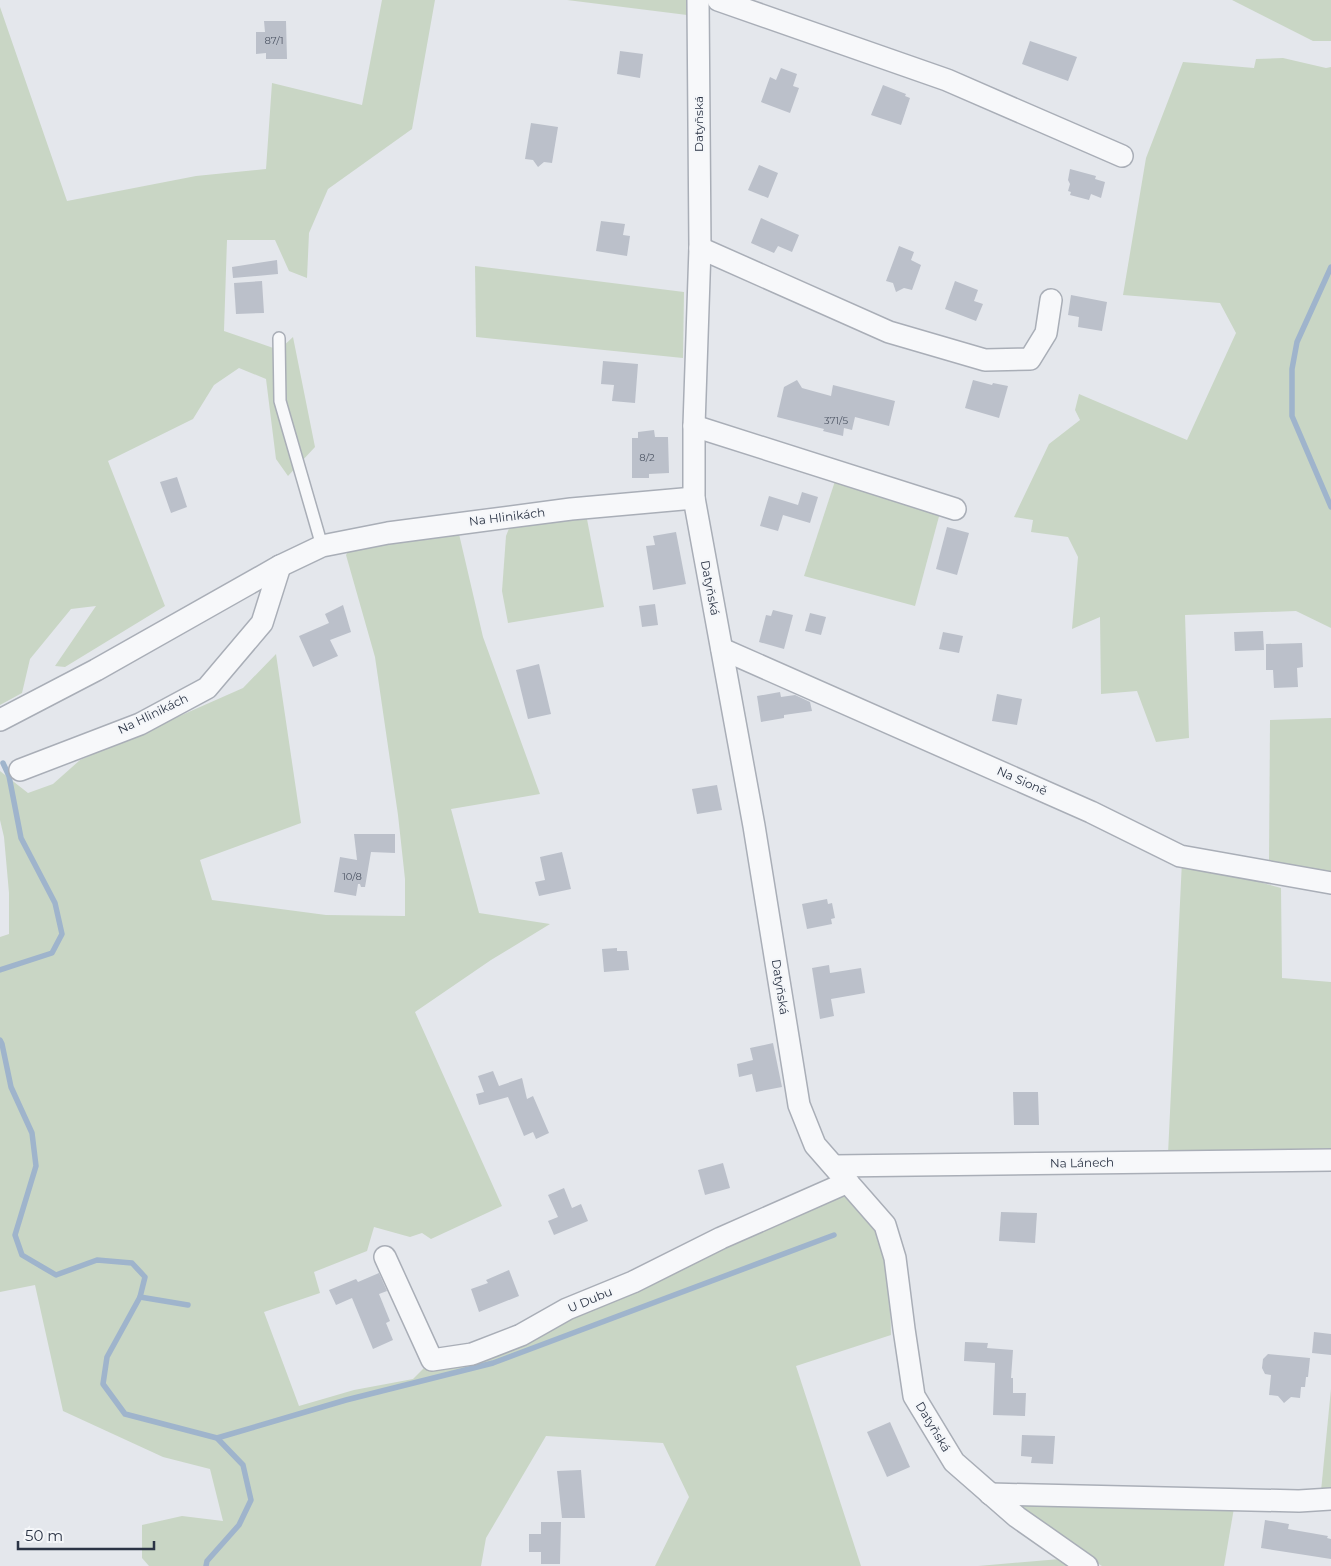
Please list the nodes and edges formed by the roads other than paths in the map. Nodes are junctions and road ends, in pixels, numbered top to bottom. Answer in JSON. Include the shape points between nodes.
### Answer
{"nodes":[{"id":1,"x":698,"y":0,"type":"edge"},
{"id":2,"x":718,"y":0,"type":"edge"},
{"id":3,"x":1122,"y":156,"type":"dead end"},
{"id":4,"x":700,"y":248,"type":"junction"},
{"id":5,"x":1051,"y":300,"type":"dead end"},
{"id":6,"x":279,"y":338,"type":"dead end"},
{"id":7,"x":694,"y":426,"type":"junction"},
{"id":8,"x":694,"y":498,"type":"junction"},
{"id":9,"x":956,"y":509,"type":"dead end"},
{"id":10,"x":322,"y":546,"type":"junction"},
{"id":11,"x":280,"y":566,"type":"junction"},
{"id":12,"x":722,"y":650,"type":"junction"},
{"id":13,"x":0,"y":720,"type":"edge"},
{"id":14,"x":20,"y":770,"type":"dead end"},
{"id":15,"x":1331,"y":883,"type":"edge"},
{"id":16,"x":1331,"y":1160,"type":"edge"},
{"id":17,"x":834,"y":1166,"type":"junction"},
{"id":18,"x":848,"y":1182,"type":"junction"},
{"id":19,"x":385,"y":1256,"type":"dead end"},
{"id":20,"x":990,"y":1494,"type":"junction"},
{"id":21,"x":1331,"y":1499,"type":"edge"},
{"id":22,"x":1087,"y":1566,"type":"edge"}],
"edges":[{"from":1,"to":4,"type":"street","name":"Datyňská"},
{"from":2,"to":3,"type":"street","via":[[947,80]]},
{"from":4,"to":5,"type":"street","via":[[889,332],[985,360],[1030,359],[1046,333]]},
{"from":4,"to":7,"type":"street","name":"Datyňská"},
{"from":6,"to":10,"type":"lane","via":[[280,402]]},
{"from":7,"to":8,"type":"street","name":"Datyňská"},
{"from":7,"to":9,"type":"street"},
{"from":8,"to":10,"type":"street","name":"Na Hlinikách","via":[[484,520]]},
{"from":8,"to":12,"type":"street","name":"Datyňská"},
{"from":10,"to":11,"type":"street","name":"Na Hlinikách"},
{"from":11,"to":13,"type":"street","name":"Na Hlinikách"},
{"from":11,"to":14,"type":"street","name":"Na Hlinikách","via":[[262,623],[207,688],[140,724]]},
{"from":12,"to":15,"type":"street","name":"Na Sioně","via":[[1091,812],[1180,856]]},
{"from":12,"to":17,"type":"street","name":"Datyňská","via":[[799,1105],[815,1145]]},
{"from":16,"to":17,"type":"street","name":"Na Lánech"},
{"from":17,"to":18,"type":"street","name":"Datyňská"},
{"from":18,"to":19,"type":"street","name":"U Dubu","via":[[721,1238],[634,1282],[567,1309],[521,1336],[472,1354],[432,1360]]},
{"from":18,"to":20,"type":"street","name":"Datyňská","via":[[885,1225],[895,1258],[914,1396],[954,1462]]},
{"from":20,"to":21,"type":"street","via":[[1289,1501]]},
{"from":20,"to":22,"type":"street","name":"Datyňská"}]}
